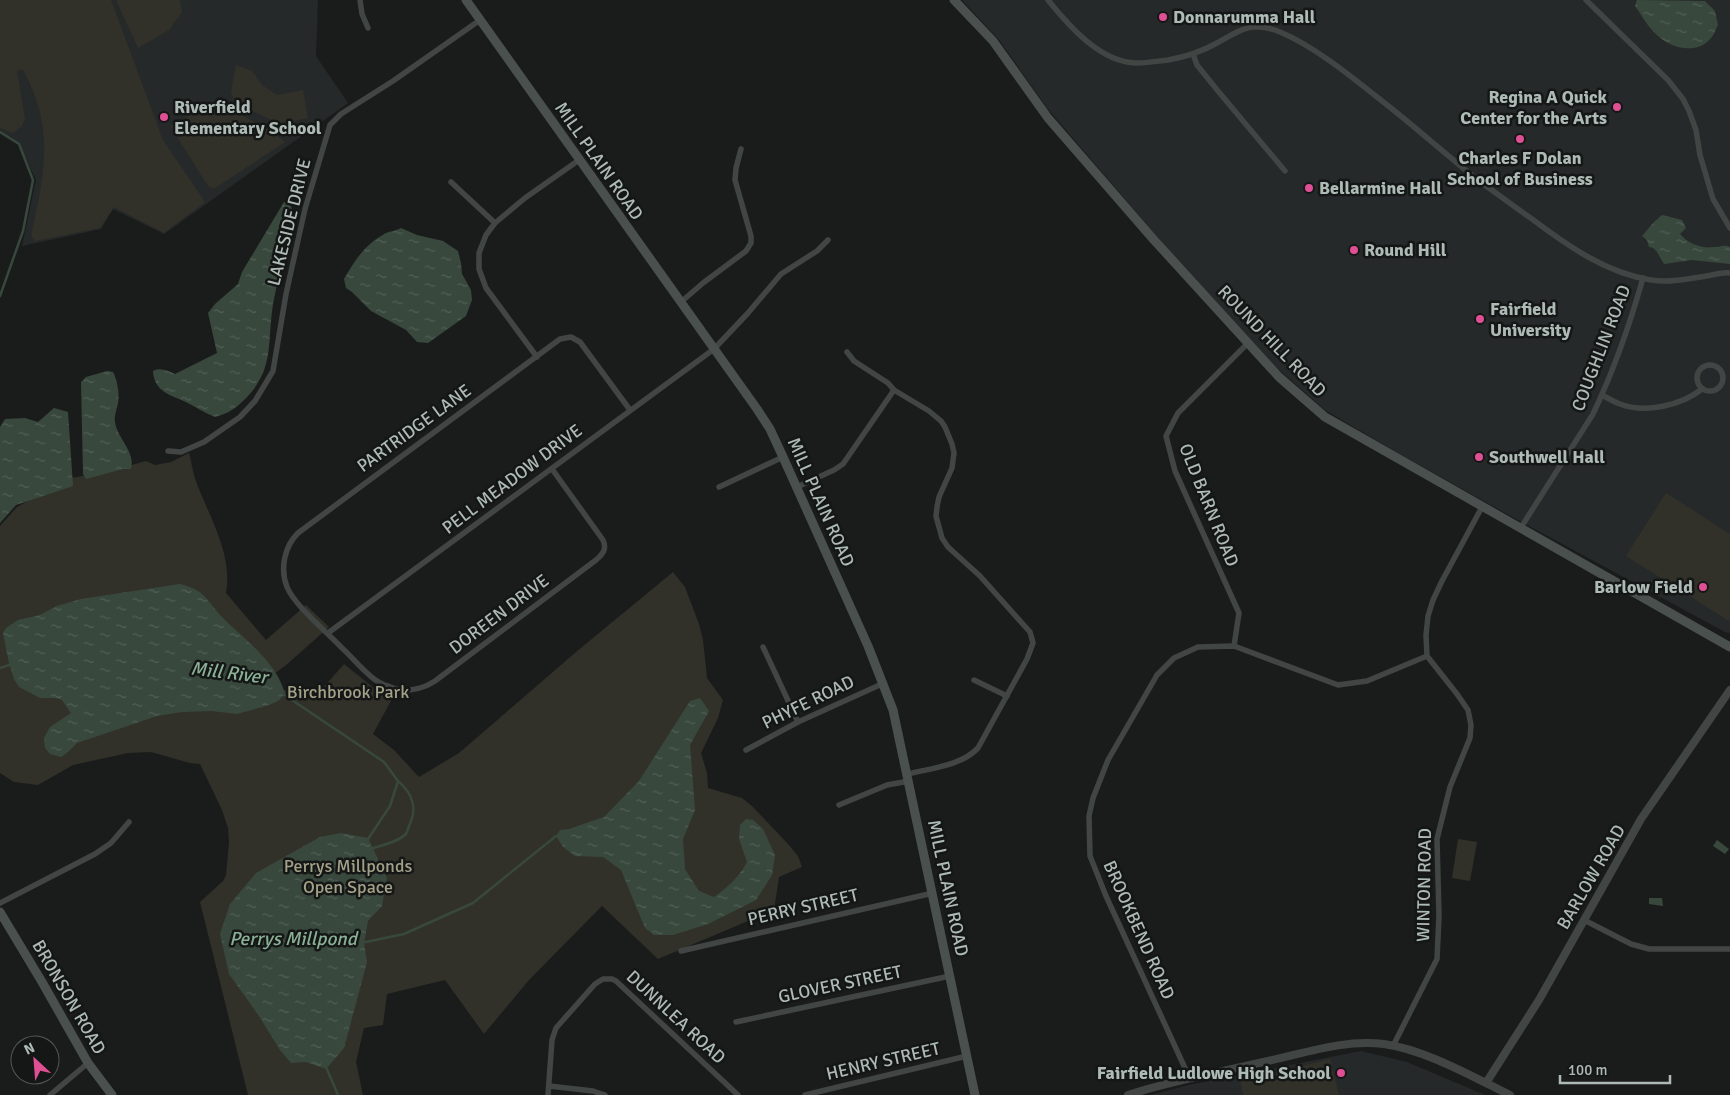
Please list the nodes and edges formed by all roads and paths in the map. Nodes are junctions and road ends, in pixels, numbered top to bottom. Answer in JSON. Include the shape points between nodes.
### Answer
{"nodes":[{"id":1,"x":360,"y":0,"type":"edge"},
{"id":2,"x":466,"y":0,"type":"edge"},
{"id":3,"x":954,"y":0,"type":"edge"},
{"id":4,"x":1048,"y":0,"type":"edge"},
{"id":5,"x":1586,"y":0,"type":"edge"},
{"id":6,"x":480,"y":20,"type":"junction"},
{"id":7,"x":368,"y":28,"type":"dead end"},
{"id":8,"x":1193,"y":54,"type":"junction"},
{"id":9,"x":741,"y":149,"type":"dead end"},
{"id":10,"x":579,"y":160,"type":"junction"},
{"id":11,"x":1285,"y":171,"type":"dead end"},
{"id":12,"x":451,"y":182,"type":"dead end"},
{"id":13,"x":495,"y":223,"type":"junction"},
{"id":14,"x":1730,"y":228,"type":"edge"},
{"id":15,"x":828,"y":240,"type":"dead end"},
{"id":16,"x":1730,"y":273,"type":"edge"},
{"id":17,"x":1643,"y":278,"type":"junction"},
{"id":18,"x":680,"y":302,"type":"junction"},
{"id":19,"x":1248,"y":343,"type":"junction"},
{"id":20,"x":714,"y":348,"type":"junction"},
{"id":21,"x":847,"y":352,"type":"dead end"},
{"id":22,"x":537,"y":356,"type":"junction"},
{"id":23,"x":1702,"y":389,"type":"junction"},
{"id":24,"x":894,"y":390,"type":"junction"},
{"id":25,"x":1602,"y":395,"type":"junction"},
{"id":26,"x":630,"y":410,"type":"junction"},
{"id":27,"x":168,"y":451,"type":"dead end"},
{"id":28,"x":783,"y":456,"type":"junction"},
{"id":29,"x":552,"y":469,"type":"junction"},
{"id":30,"x":719,"y":487,"type":"dead end"},
{"id":31,"x":797,"y":488,"type":"junction"},
{"id":32,"x":1482,"y":508,"type":"junction"},
{"id":33,"x":1520,"y":529,"type":"junction"},
{"id":34,"x":328,"y":634,"type":"junction"},
{"id":35,"x":1234,"y":646,"type":"junction"},
{"id":36,"x":763,"y":647,"type":"dead end"},
{"id":37,"x":1730,"y":647,"type":"edge"},
{"id":38,"x":1427,"y":656,"type":"junction"},
{"id":39,"x":974,"y":680,"type":"dead end"},
{"id":40,"x":884,"y":683,"type":"junction"},
{"id":41,"x":1730,"y":690,"type":"edge"},
{"id":42,"x":1007,"y":696,"type":"junction"},
{"id":43,"x":798,"y":722,"type":"junction"},
{"id":44,"x":746,"y":750,"type":"dead end"},
{"id":45,"x":909,"y":777,"type":"junction"},
{"id":46,"x":839,"y":805,"type":"dead end"},
{"id":47,"x":129,"y":822,"type":"dead end"},
{"id":48,"x":933,"y":893,"type":"junction"},
{"id":49,"x":0,"y":903,"type":"edge"},
{"id":50,"x":0,"y":912,"type":"edge"},
{"id":51,"x":1584,"y":920,"type":"junction"},
{"id":52,"x":1730,"y":949,"type":"edge"},
{"id":53,"x":681,"y":951,"type":"dead end"},
{"id":54,"x":950,"y":976,"type":"junction"},
{"id":55,"x":736,"y":1022,"type":"dead end"},
{"id":56,"x":1393,"y":1046,"type":"junction"},
{"id":57,"x":967,"y":1056,"type":"junction"},
{"id":58,"x":88,"y":1063,"type":"junction"},
{"id":59,"x":1190,"y":1079,"type":"junction"},
{"id":60,"x":1486,"y":1084,"type":"junction"},
{"id":61,"x":549,"y":1086,"type":"junction"},
{"id":62,"x":50,"y":1095,"type":"edge"},
{"id":63,"x":112,"y":1095,"type":"edge"},
{"id":64,"x":548,"y":1095,"type":"edge"},
{"id":65,"x":605,"y":1095,"type":"edge"},
{"id":66,"x":738,"y":1095,"type":"edge"},
{"id":67,"x":806,"y":1095,"type":"edge"},
{"id":68,"x":975,"y":1095,"type":"edge"},
{"id":69,"x":1128,"y":1095,"type":"edge"},
{"id":70,"x":1510,"y":1095,"type":"edge"}],
"edges":[{"from":1,"to":7,"type":"street"},
{"from":2,"to":6,"type":"main road","name":"MILL PLAIN ROAD"},
{"from":3,"to":19,"type":"main road","name":"ROUND HILL ROAD","via":[[993,41],[1022,85],[1075,150]]},
{"from":4,"to":8,"type":"street","via":[[1087,42],[1116,58],[1134,63]]},
{"from":5,"to":14,"type":"street","via":[[1668,80],[1683,99],[1696,130],[1713,199]]},
{"from":6,"to":10,"type":"main road","name":"MILL PLAIN ROAD"},
{"from":6,"to":27,"type":"street","name":"LAKESIDE DRIVE","via":[[341,114],[330,125],[305,209],[273,371],[255,401],[240,417],[204,442],[181,452]]},
{"from":8,"to":11,"type":"street","via":[[1198,66]]},
{"from":8,"to":17,"type":"street","via":[[1238,30],[1259,27],[1279,31],[1358,82],[1475,177],[1564,243],[1614,270]]},
{"from":9,"to":18,"type":"street","via":[[735,180],[751,243]]},
{"from":10,"to":13,"type":"street"},
{"from":10,"to":18,"type":"main road","name":"MILL PLAIN ROAD"},
{"from":12,"to":13,"type":"street"},
{"from":13,"to":22,"type":"street","via":[[482,244],[480,276]]},
{"from":15,"to":20,"type":"street","name":"PELL MEADOW DRIVE","via":[[781,274]]},
{"from":16,"to":17,"type":"street","via":[[1667,281]]},
{"from":17,"to":25,"type":"street","name":"COUGHLIN ROAD"},
{"from":18,"to":20,"type":"main road","name":"MILL PLAIN ROAD"},
{"from":19,"to":32,"type":"main road","name":"ROUND HILL ROAD","via":[[1279,377],[1325,417]]},
{"from":19,"to":35,"type":"street","name":"OLD BARN ROAD","via":[[1178,413],[1166,436],[1175,472],[1239,613]]},
{"from":20,"to":26,"type":"street","name":"PELL MEADOW DRIVE"},
{"from":20,"to":28,"type":"main road","name":"MILL PLAIN ROAD","via":[[764,420]]},
{"from":21,"to":24,"type":"street","via":[[854,361]]},
{"from":22,"to":26,"type":"street","name":"PARTRIDGE LANE","via":[[560,340],[574,338]]},
{"from":22,"to":34,"type":"street","name":"PARTRIDGE LANE","via":[[294,537],[285,559],[287,586],[299,604]]},
{"from":23,"to":23,"type":"street","via":[[1711,391],[1719,386],[1722,378],[1719,369],[1710,365],[1698,372],[1697,381]]},
{"from":23,"to":25,"type":"street","via":[[1677,402],[1651,408],[1620,404]]},
{"from":24,"to":31,"type":"street","via":[[843,464]]},
{"from":24,"to":42,"type":"street","via":[[936,417],[945,426],[952,444],[954,461],[939,497],[936,516],[942,538],[1032,636],[1031,651]]},
{"from":25,"to":33,"type":"street","name":"COUGHLIN ROAD","via":[[1583,432]]},
{"from":26,"to":29,"type":"street","name":"PELL MEADOW DRIVE"},
{"from":28,"to":30,"type":"street"},
{"from":28,"to":31,"type":"main road","name":"MILL PLAIN ROAD"},
{"from":29,"to":34,"type":"street","name":"PELL MEADOW DRIVE"},
{"from":29,"to":34,"type":"street","name":"DOREEN DRIVE","via":[[603,540],[603,554],[436,681],[415,689],[387,686],[372,678]]},
{"from":31,"to":40,"type":"main road","name":"MILL PLAIN ROAD"},
{"from":32,"to":33,"type":"main road","name":"ROUND HILL ROAD"},
{"from":32,"to":38,"type":"street","via":[[1433,600],[1428,616]]},
{"from":33,"to":37,"type":"main road","name":"ROUND HILL ROAD"},
{"from":35,"to":38,"type":"street","name":"BROOKBEND ROAD","via":[[1338,685],[1367,682]]},
{"from":35,"to":59,"type":"street","name":"BROOKBEND ROAD","via":[[1198,647],[1174,658],[1157,674],[1108,760],[1093,798],[1090,816],[1090,856],[1096,874]]},
{"from":36,"to":43,"type":"street"},
{"from":38,"to":56,"type":"street","name":"WINTON ROAD","via":[[1468,710],[1470,738],[1450,787],[1437,839],[1437,960]]},
{"from":39,"to":42,"type":"street"},
{"from":40,"to":43,"type":"street","name":"PHYFE ROAD"},
{"from":40,"to":45,"type":"main road","name":"MILL PLAIN ROAD","via":[[894,710]]},
{"from":41,"to":51,"type":"street","name":"BARLOW ROAD","via":[[1641,819]]},
{"from":42,"to":45,"type":"street","via":[[978,748],[970,755]]},
{"from":43,"to":44,"type":"street","name":"PHYFE ROAD"},
{"from":45,"to":46,"type":"street"},
{"from":45,"to":48,"type":"main road","name":"MILL PLAIN ROAD"},
{"from":47,"to":49,"type":"street","via":[[111,843],[95,854]]},
{"from":48,"to":53,"type":"street","name":"PERRY STREET"},
{"from":48,"to":54,"type":"main road","name":"MILL PLAIN ROAD"},
{"from":50,"to":58,"type":"main road","name":"BRONSON ROAD"},
{"from":51,"to":52,"type":"street","via":[[1631,944],[1649,948]]},
{"from":51,"to":60,"type":"street","name":"BARLOW ROAD"},
{"from":54,"to":55,"type":"street","name":"GLOVER STREET"},
{"from":54,"to":57,"type":"main road","name":"MILL PLAIN ROAD"},
{"from":56,"to":59,"type":"street","via":[[1366,1043],[1331,1046]]},
{"from":56,"to":60,"type":"street","via":[[1433,1059]]},
{"from":57,"to":67,"type":"street","name":"HENRY STREET"},
{"from":57,"to":68,"type":"main road","name":"MILL PLAIN ROAD"},
{"from":58,"to":62,"type":"street"},
{"from":58,"to":63,"type":"main road","name":"BRONSON ROAD"},
{"from":59,"to":69,"type":"street"},
{"from":60,"to":70,"type":"street"},
{"from":61,"to":64,"type":"street","name":"DUNNLEA ROAD"},
{"from":61,"to":65,"type":"street"},
{"from":61,"to":66,"type":"street","name":"DUNNLEA ROAD","via":[[552,1040],[556,1028],[595,984],[612,979]]}]}
